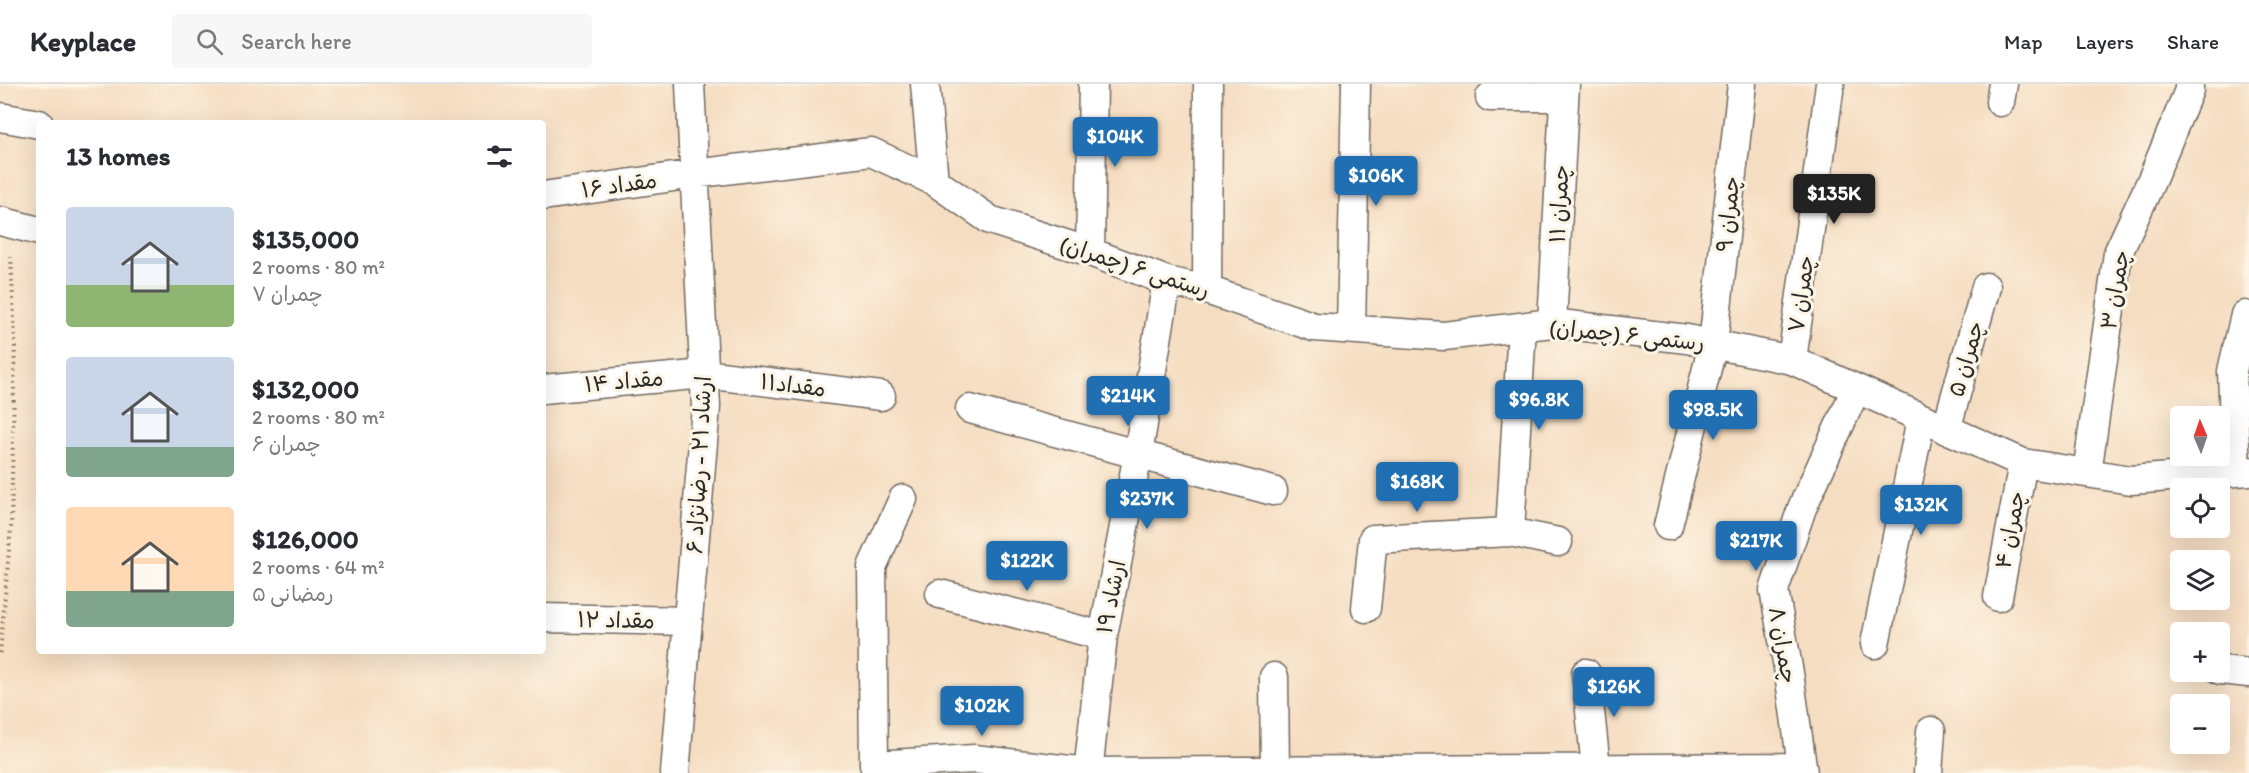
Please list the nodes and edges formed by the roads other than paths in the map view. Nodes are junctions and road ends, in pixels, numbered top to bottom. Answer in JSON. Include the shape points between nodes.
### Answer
{"nodes":[{"id":1,"x":690,"y":84,"type":"edge"},
{"id":2,"x":925,"y":84,"type":"edge"},
{"id":3,"x":1093,"y":84,"type":"edge"},
{"id":4,"x":1208,"y":84,"type":"edge"},
{"id":5,"x":1356,"y":84,"type":"edge"},
{"id":6,"x":1742,"y":84,"type":"edge"},
{"id":7,"x":1830,"y":84,"type":"edge"},
{"id":8,"x":2189,"y":84,"type":"edge"},
{"id":9,"x":1565,"y":91,"type":"edge"},
{"id":10,"x":1490,"y":97,"type":"dead end"},
{"id":11,"x":0,"y":117,"type":"edge"},
{"id":12,"x":36,"y":123,"type":"edge"},
{"id":13,"x":694,"y":174,"type":"junction"},
{"id":14,"x":934,"y":181,"type":"junction"},
{"id":15,"x":546,"y":196,"type":"edge"},
{"id":16,"x":5,"y":222,"type":"edge"},
{"id":17,"x":36,"y":230,"type":"edge"},
{"id":18,"x":1090,"y":252,"type":"junction"},
{"id":19,"x":1167,"y":281,"type":"junction"},
{"id":20,"x":1986,"y":287,"type":"dead end"},
{"id":21,"x":1207,"y":290,"type":"junction"},
{"id":22,"x":2245,"y":315,"type":"dead end"},
{"id":23,"x":1552,"y":323,"type":"junction"},
{"id":24,"x":1522,"y":327,"type":"junction"},
{"id":25,"x":1351,"y":329,"type":"junction"},
{"id":26,"x":1713,"y":344,"type":"junction"},
{"id":27,"x":1792,"y":360,"type":"junction"},
{"id":28,"x":705,"y":374,"type":"junction"},
{"id":29,"x":546,"y":389,"type":"edge"},
{"id":30,"x":1856,"y":389,"type":"junction"},
{"id":31,"x":881,"y":396,"type":"dead end"},
{"id":32,"x":970,"y":409,"type":"dead end"},
{"id":33,"x":1933,"y":424,"type":"junction"},
{"id":34,"x":1138,"y":454,"type":"junction"},
{"id":35,"x":2023,"y":463,"type":"junction"},
{"id":36,"x":2242,"y":472,"type":"edge"},
{"id":37,"x":2087,"y":473,"type":"junction"},
{"id":38,"x":1273,"y":491,"type":"dead end"},
{"id":39,"x":903,"y":499,"type":"dead end"},
{"id":40,"x":1668,"y":526,"type":"dead end"},
{"id":41,"x":1510,"y":532,"type":"junction"},
{"id":42,"x":1558,"y":542,"type":"dead end"},
{"id":43,"x":939,"y":594,"type":"dead end"},
{"id":44,"x":1998,"y":597,"type":"dead end"},
{"id":45,"x":1366,"y":608,"type":"dead end"},
{"id":46,"x":546,"y":618,"type":"edge"},
{"id":47,"x":688,"y":621,"type":"junction"},
{"id":48,"x":1103,"y":636,"type":"junction"},
{"id":49,"x":1875,"y":644,"type":"dead end"},
{"id":50,"x":2230,"y":671,"type":"edge"},
{"id":51,"x":1586,"y":673,"type":"dead end"},
{"id":52,"x":2249,"y":673,"type":"edge"},
{"id":53,"x":1274,"y":677,"type":"dead end"},
{"id":54,"x":1931,"y":731,"type":"dead end"},
{"id":55,"x":1596,"y":768,"type":"junction"},
{"id":56,"x":1803,"y":770,"type":"edge"},
{"id":57,"x":1275,"y":772,"type":"edge"},
{"id":58,"x":675,"y":773,"type":"edge"},
{"id":59,"x":1088,"y":773,"type":"edge"},
{"id":60,"x":1928,"y":773,"type":"edge"}],
"edges":[{"from":1,"to":13,"type":"street","name":"ارشاد ۲۱ - رضانژاد ۶"},
{"from":2,"to":14,"type":"street"},
{"from":3,"to":18,"type":"street"},
{"from":4,"to":21,"type":"street"},
{"from":5,"to":25,"type":"street"},
{"from":6,"to":26,"type":"street","name":"چمران ۹"},
{"from":7,"to":27,"type":"street","name":"چمران ۷"},
{"from":8,"to":37,"type":"street","name":"چمران ۳","via":[[2118,253]]},
{"from":9,"to":10,"type":"street"},
{"from":9,"to":23,"type":"street","name":"چمران ۱۱"},
{"from":11,"to":12,"type":"street"},
{"from":13,"to":14,"type":"street","name":"رستمی ۶ (چمران)","via":[[871,152]]},
{"from":13,"to":15,"type":"street","name":"مقداد ۱۶"},
{"from":13,"to":28,"type":"street","name":"ارشاد ۲۱ - رضانژاد ۶"},
{"from":14,"to":18,"type":"street","name":"رستمی ۶ (چمران)","via":[[990,220]]},
{"from":16,"to":17,"type":"street"},
{"from":18,"to":19,"type":"street","name":"رستمی ۶ (چمران)"},
{"from":19,"to":21,"type":"street","name":"رستمی ۶ (چمران)"},
{"from":19,"to":34,"type":"street","name":"ارشاد ۱۹"},
{"from":20,"to":33,"type":"street","name":"چمران ۵"},
{"from":21,"to":25,"type":"street","name":"رستمی ۶ (چمران)","via":[[1314,327]]},
{"from":22,"to":36,"type":"street","via":[[2232,371]]},
{"from":23,"to":24,"type":"street","name":"رستمی ۶ (چمران)"},
{"from":23,"to":26,"type":"street","name":"رستمی ۶ (چمران)"},
{"from":24,"to":25,"type":"street","name":"رستمی ۶ (چمران)","via":[[1444,336]]},
{"from":24,"to":41,"type":"street"},
{"from":26,"to":27,"type":"street","name":"رستمی ۶ (چمران)"},
{"from":26,"to":40,"type":"street","name":"چمران ۹"},
{"from":27,"to":30,"type":"street","name":"رستمی ۶ (چمران)"},
{"from":28,"to":29,"type":"street","name":"مقداد ۱۴"},
{"from":28,"to":31,"type":"street","name":"مقداد۱۱"},
{"from":28,"to":47,"type":"street","name":"ارشاد ۲۱ - رضانژاد ۶","via":[[706,407]]},
{"from":30,"to":33,"type":"street","name":"رستمی ۶ (چمران)"},
{"from":30,"to":56,"type":"street","name":"چمران ۸","via":[[1802,508],[1774,590]]},
{"from":32,"to":34,"type":"street"},
{"from":33,"to":35,"type":"street","name":"رستمی ۶ (چمران)"},
{"from":33,"to":49,"type":"street","name":"چمران ۵"},
{"from":34,"to":38,"type":"street"},
{"from":34,"to":48,"type":"street","name":"ارشاد ۱۹"},
{"from":35,"to":37,"type":"street","name":"رستمی ۶ (چمران)"},
{"from":35,"to":44,"type":"street","name":"چمران ۴"},
{"from":36,"to":37,"type":"street","name":"رستمی ۶ (چمران)","via":[[2131,480]]},
{"from":39,"to":59,"type":"street","via":[[872,567],[874,765],[974,759]]},
{"from":41,"to":42,"type":"street"},
{"from":41,"to":45,"type":"street","via":[[1373,539]]},
{"from":43,"to":48,"type":"street"},
{"from":46,"to":47,"type":"street","name":"مقداد ۱۲"},
{"from":47,"to":58,"type":"street","name":"ارشاد ۲۱ - رضانژاد ۶"},
{"from":48,"to":59,"type":"street","name":"ارشاد ۱۹"},
{"from":50,"to":52,"type":"street"},
{"from":51,"to":55,"type":"street"},
{"from":53,"to":57,"type":"street"},
{"from":54,"to":60,"type":"street"},
{"from":55,"to":56,"type":"street"},
{"from":55,"to":57,"type":"street"},
{"from":57,"to":59,"type":"street"}]}
